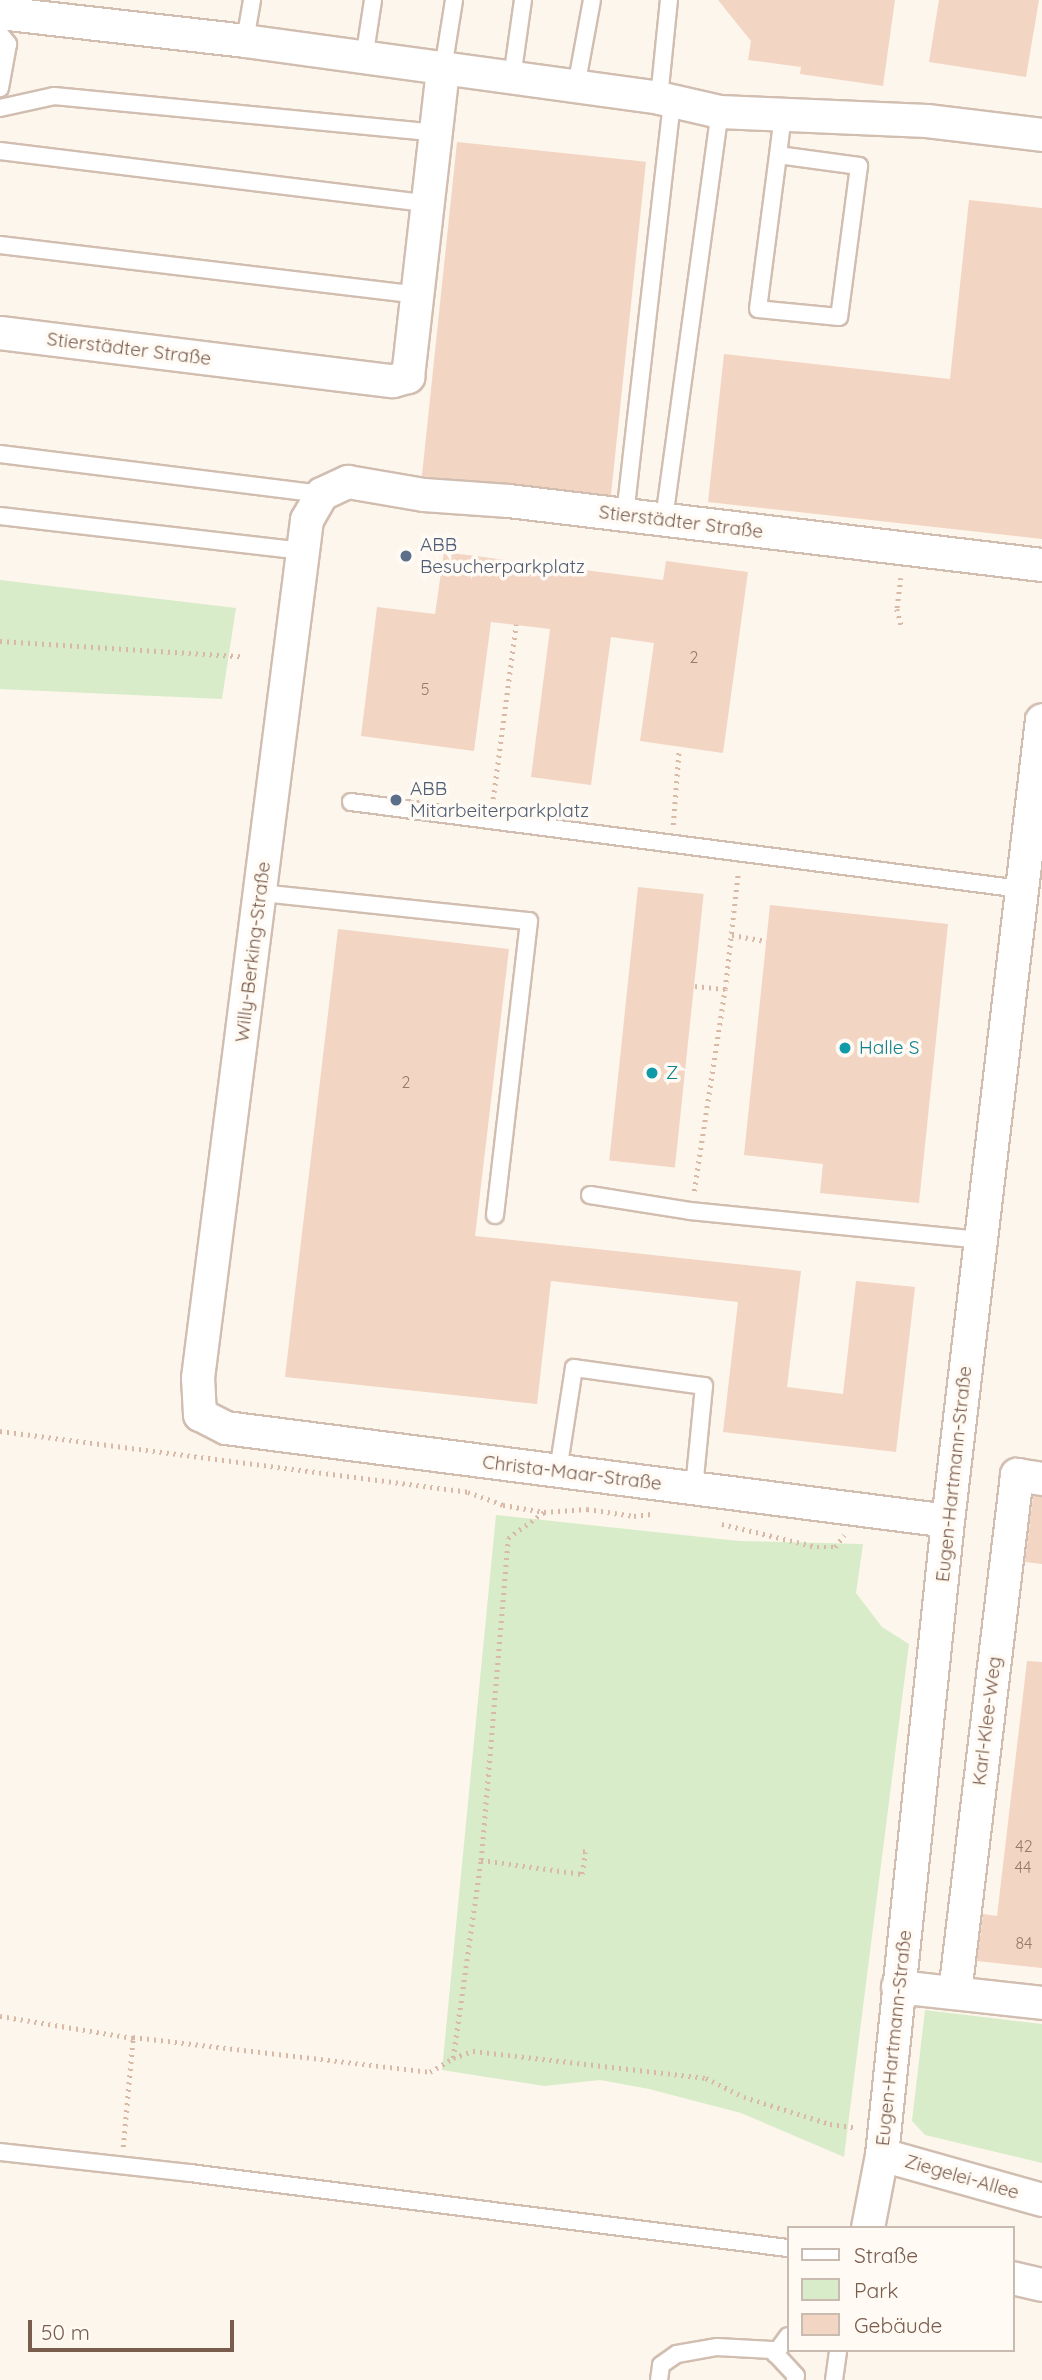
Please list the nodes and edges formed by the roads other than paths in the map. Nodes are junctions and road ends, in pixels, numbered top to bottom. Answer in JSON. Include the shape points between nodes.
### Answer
{"nodes":[{"id":1,"x":248,"y":0,"type":"edge"},
{"id":2,"x":373,"y":0,"type":"edge"},
{"id":3,"x":454,"y":0,"type":"edge"},
{"id":4,"x":523,"y":0,"type":"edge"},
{"id":5,"x":592,"y":0,"type":"edge"},
{"id":6,"x":669,"y":0,"type":"edge"},
{"id":7,"x":0,"y":13,"type":"edge"},
{"id":8,"x":0,"y":34,"type":"edge"},
{"id":9,"x":245,"y":41,"type":"junction"},
{"id":10,"x":364,"y":59,"type":"junction"},
{"id":11,"x":443,"y":69,"type":"junction"},
{"id":12,"x":512,"y":78,"type":"junction"},
{"id":13,"x":576,"y":87,"type":"junction"},
{"id":14,"x":0,"y":88,"type":"edge"},
{"id":15,"x":665,"y":99,"type":"junction"},
{"id":16,"x":0,"y":108,"type":"edge"},
{"id":17,"x":720,"y":112,"type":"junction"},
{"id":18,"x":783,"y":115,"type":"junction"},
{"id":19,"x":437,"y":133,"type":"junction"},
{"id":20,"x":1042,"y":135,"type":"edge"},
{"id":21,"x":0,"y":151,"type":"edge"},
{"id":22,"x":778,"y":155,"type":"junction"},
{"id":23,"x":429,"y":204,"type":"junction"},
{"id":24,"x":0,"y":245,"type":"edge"},
{"id":25,"x":419,"y":295,"type":"junction"},
{"id":26,"x":0,"y":333,"type":"edge"},
{"id":27,"x":0,"y":454,"type":"edge"},
{"id":28,"x":321,"y":494,"type":"junction"},
{"id":29,"x":625,"y":515,"type":"junction"},
{"id":30,"x":0,"y":516,"type":"edge"},
{"id":31,"x":664,"y":519,"type":"junction"},
{"id":32,"x":303,"y":551,"type":"junction"},
{"id":33,"x":1042,"y":565,"type":"edge"},
{"id":34,"x":1042,"y":720,"type":"edge"},
{"id":35,"x":351,"y":802,"type":"dead end"},
{"id":36,"x":1021,"y":889,"type":"junction"},
{"id":37,"x":261,"y":893,"type":"junction"},
{"id":38,"x":590,"y":1195,"type":"dead end"},
{"id":39,"x":495,"y":1215,"type":"dead end"},
{"id":40,"x":980,"y":1240,"type":"junction"},
{"id":41,"x":200,"y":1415,"type":"joint"},
{"id":42,"x":558,"y":1471,"type":"junction"},
{"id":43,"x":1042,"y":1479,"type":"edge"},
{"id":44,"x":694,"y":1488,"type":"junction"},
{"id":45,"x":948,"y":1521,"type":"junction"},
{"id":46,"x":898,"y":1987,"type":"junction"},
{"id":47,"x":955,"y":1993,"type":"junction"},
{"id":48,"x":1042,"y":2003,"type":"edge"},
{"id":49,"x":883,"y":2144,"type":"junction"},
{"id":50,"x":0,"y":2152,"type":"edge"},
{"id":51,"x":1042,"y":2200,"type":"edge"},
{"id":52,"x":868,"y":2226,"type":"edge"},
{"id":53,"x":786,"y":2248,"type":"edge"},
{"id":54,"x":1014,"y":2279,"type":"edge"},
{"id":55,"x":1042,"y":2286,"type":"edge"},
{"id":56,"x":786,"y":2339,"type":"edge"},
{"id":57,"x":838,"y":2352,"type":"edge"},
{"id":58,"x":775,"y":2354,"type":"junction"},
{"id":59,"x":659,"y":2380,"type":"edge"},
{"id":60,"x":795,"y":2380,"type":"edge"},
{"id":61,"x":834,"y":2380,"type":"edge"}],
"edges":[{"from":1,"to":9,"type":"lane"},
{"from":2,"to":10,"type":"lane"},
{"from":3,"to":11,"type":"lane"},
{"from":4,"to":12,"type":"lane"},
{"from":5,"to":13,"type":"lane"},
{"from":6,"to":15,"type":"lane"},
{"from":7,"to":9,"type":"street"},
{"from":8,"to":14,"type":"lane","via":[[8,44]]},
{"from":9,"to":10,"type":"street"},
{"from":10,"to":11,"type":"street"},
{"from":11,"to":12,"type":"street"},
{"from":11,"to":19,"type":"street","name":"Stierstädter Straße"},
{"from":12,"to":13,"type":"street"},
{"from":13,"to":15,"type":"street"},
{"from":15,"to":17,"type":"street"},
{"from":15,"to":29,"type":"lane"},
{"from":16,"to":19,"type":"lane","via":[[54,96]]},
{"from":17,"to":18,"type":"street"},
{"from":17,"to":31,"type":"lane"},
{"from":18,"to":20,"type":"street","via":[[927,121]]},
{"from":18,"to":22,"type":"lane"},
{"from":19,"to":23,"type":"street","name":"Stierstädter Straße"},
{"from":21,"to":23,"type":"lane"},
{"from":22,"to":22,"type":"lane","via":[[758,309],[839,317],[859,166]]},
{"from":23,"to":25,"type":"street","name":"Stierstädter Straße"},
{"from":24,"to":25,"type":"lane"},
{"from":25,"to":26,"type":"street","name":"Stierstädter Straße","via":[[408,377],[393,380]]},
{"from":27,"to":28,"type":"lane"},
{"from":28,"to":29,"type":"street","name":"Stierstädter Straße","via":[[348,482],[424,495]]},
{"from":28,"to":32,"type":"street","name":"Willy-Berking-Straße","via":[[307,520]]},
{"from":29,"to":31,"type":"street","name":"Stierstädter Straße"},
{"from":30,"to":32,"type":"lane"},
{"from":31,"to":33,"type":"street","name":"Stierstädter Straße"},
{"from":32,"to":37,"type":"street","name":"Willy-Berking-Straße"},
{"from":34,"to":36,"type":"street","name":"Eugen-Hartmann-Straße"},
{"from":35,"to":36,"type":"lane"},
{"from":36,"to":40,"type":"street","name":"Eugen-Hartmann-Straße"},
{"from":37,"to":39,"type":"lane","via":[[530,921]]},
{"from":37,"to":41,"type":"street","name":"Willy-Berking-Straße","via":[[198,1378]]},
{"from":38,"to":40,"type":"lane","via":[[691,1211]]},
{"from":40,"to":45,"type":"street","name":"Eugen-Hartmann-Straße"},
{"from":41,"to":42,"type":"street","name":"Christa-Maar-Straße","via":[[226,1428]]},
{"from":42,"to":44,"type":"street","name":"Christa-Maar-Straße"},
{"from":42,"to":44,"type":"lane","via":[[574,1368],[704,1386]]},
{"from":43,"to":47,"type":"street","name":"Karl-Klee-Weg","via":[[1017,1475]]},
{"from":44,"to":45,"type":"street","name":"Christa-Maar-Straße"},
{"from":45,"to":46,"type":"street","name":"Eugen-Hartmann-Straße"},
{"from":46,"to":47,"type":"street"},
{"from":46,"to":49,"type":"street","name":"Eugen-Hartmann-Straße"},
{"from":47,"to":48,"type":"street"},
{"from":49,"to":51,"type":"street","name":"Ziegelei-Allee"},
{"from":49,"to":52,"type":"street","name":"Eugen-Hartmann-Straße"},
{"from":50,"to":53,"type":"lane"},
{"from":54,"to":55,"type":"street"},
{"from":56,"to":58,"type":"lane"},
{"from":57,"to":61,"type":"lane"},
{"from":58,"to":59,"type":"lane","via":[[772,2350],[717,2347],[677,2354],[661,2365]]},
{"from":58,"to":60,"type":"lane"}]}
